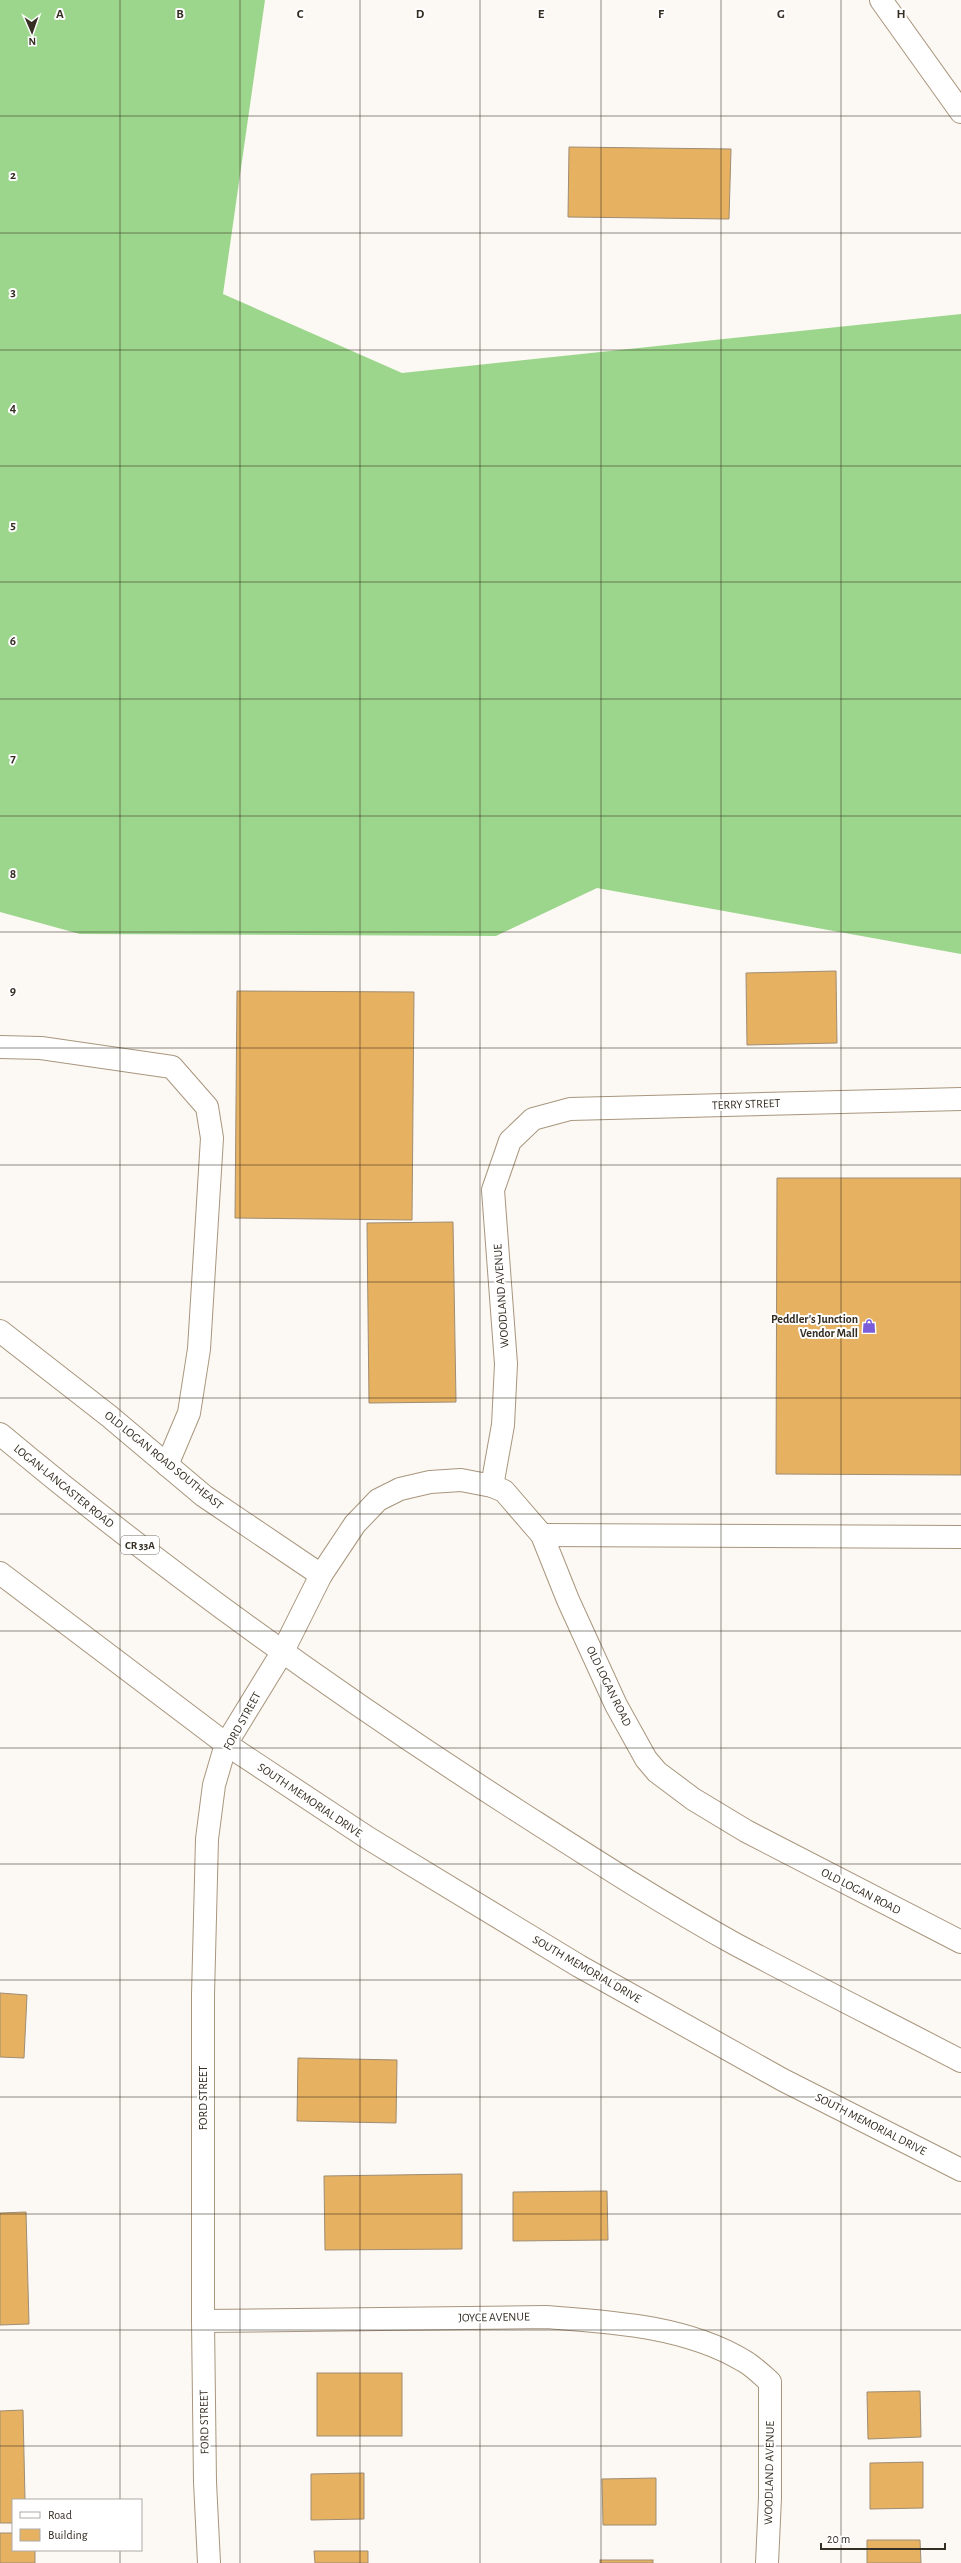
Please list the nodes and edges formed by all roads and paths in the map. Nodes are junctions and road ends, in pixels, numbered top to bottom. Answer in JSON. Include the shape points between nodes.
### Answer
{"nodes":[{"id":1,"x":881,"y":0,"type":"edge"},
{"id":2,"x":961,"y":112,"type":"edge"},
{"id":3,"x":0,"y":1047,"type":"edge"},
{"id":4,"x":961,"y":1099,"type":"edge"},
{"id":5,"x":533,"y":1119,"type":"joint"},
{"id":6,"x":0,"y":1331,"type":"edge"},
{"id":7,"x":0,"y":1434,"type":"edge"},
{"id":8,"x":167,"y":1465,"type":"junction"},
{"id":9,"x":492,"y":1486,"type":"junction"},
{"id":10,"x":542,"y":1535,"type":"junction"},
{"id":11,"x":961,"y":1537,"type":"edge"},
{"id":12,"x":0,"y":1573,"type":"edge"},
{"id":13,"x":321,"y":1575,"type":"junction"},
{"id":14,"x":282,"y":1651,"type":"junction"},
{"id":15,"x":226,"y":1744,"type":"junction"},
{"id":16,"x":961,"y":1942,"type":"edge"},
{"id":17,"x":961,"y":2061,"type":"edge"},
{"id":18,"x":961,"y":2170,"type":"edge"},
{"id":19,"x":203,"y":2321,"type":"junction"},
{"id":20,"x":770,"y":2382,"type":"joint"},
{"id":21,"x":209,"y":2563,"type":"edge"},
{"id":22,"x":767,"y":2563,"type":"edge"}],
"edges":[{"from":1,"to":2,"type":"main road"},
{"from":3,"to":8,"type":"main road","via":[[41,1048],[172,1066],[207,1107],[212,1138],[199,1349],[189,1413]]},
{"from":4,"to":5,"type":"main road","name":"TERRY STREET","via":[[570,1109]]},
{"from":5,"to":9,"type":"main road","name":"WOODLAND AVENUE","via":[[510,1141],[493,1190],[506,1364],[503,1425]]},
{"from":6,"to":8,"type":"main road","name":"OLD LOGAN ROAD SOUTHEAST"},
{"from":7,"to":14,"type":"main road","name":"LOGAN-LANCASTER ROAD","number":"CR 33A","via":[[109,1522]]},
{"from":8,"to":13,"type":"main road","name":"OLD LOGAN ROAD SOUTHEAST","via":[[204,1496]]},
{"from":9,"to":10,"type":"main road","name":"OLD LOGAN ROAD","via":[[504,1491]]},
{"from":9,"to":13,"type":"main road","name":"OLD LOGAN ROAD","via":[[461,1480],[430,1482],[400,1490],[378,1500],[354,1524]]},
{"from":10,"to":11,"type":"main road"},
{"from":10,"to":16,"type":"main road","name":"OLD LOGAN ROAD","via":[[568,1600],[616,1705],[646,1759],[657,1772],[693,1799],[746,1831]]},
{"from":12,"to":15,"type":"main road"},
{"from":13,"to":14,"type":"main road"},
{"from":14,"to":15,"type":"main road","name":"FORD STREET"},
{"from":14,"to":17,"type":"main road","via":[[430,1754],[609,1869],[734,1943]]},
{"from":15,"to":18,"type":"main road","name":"SOUTH MEMORIAL DRIVE","via":[[368,1838],[579,1966],[783,2080]]},
{"from":15,"to":19,"type":"main road","name":"FORD STREET","via":[[214,1785],[207,1839],[203,1994]]},
{"from":19,"to":20,"type":"main road","name":"JOYCE AVENUE","via":[[546,2316],[600,2321],[707,2342],[745,2361]]},
{"from":19,"to":21,"type":"main road","name":"FORD STREET"},
{"from":20,"to":22,"type":"main road","name":"WOODLAND AVENUE"}]}
